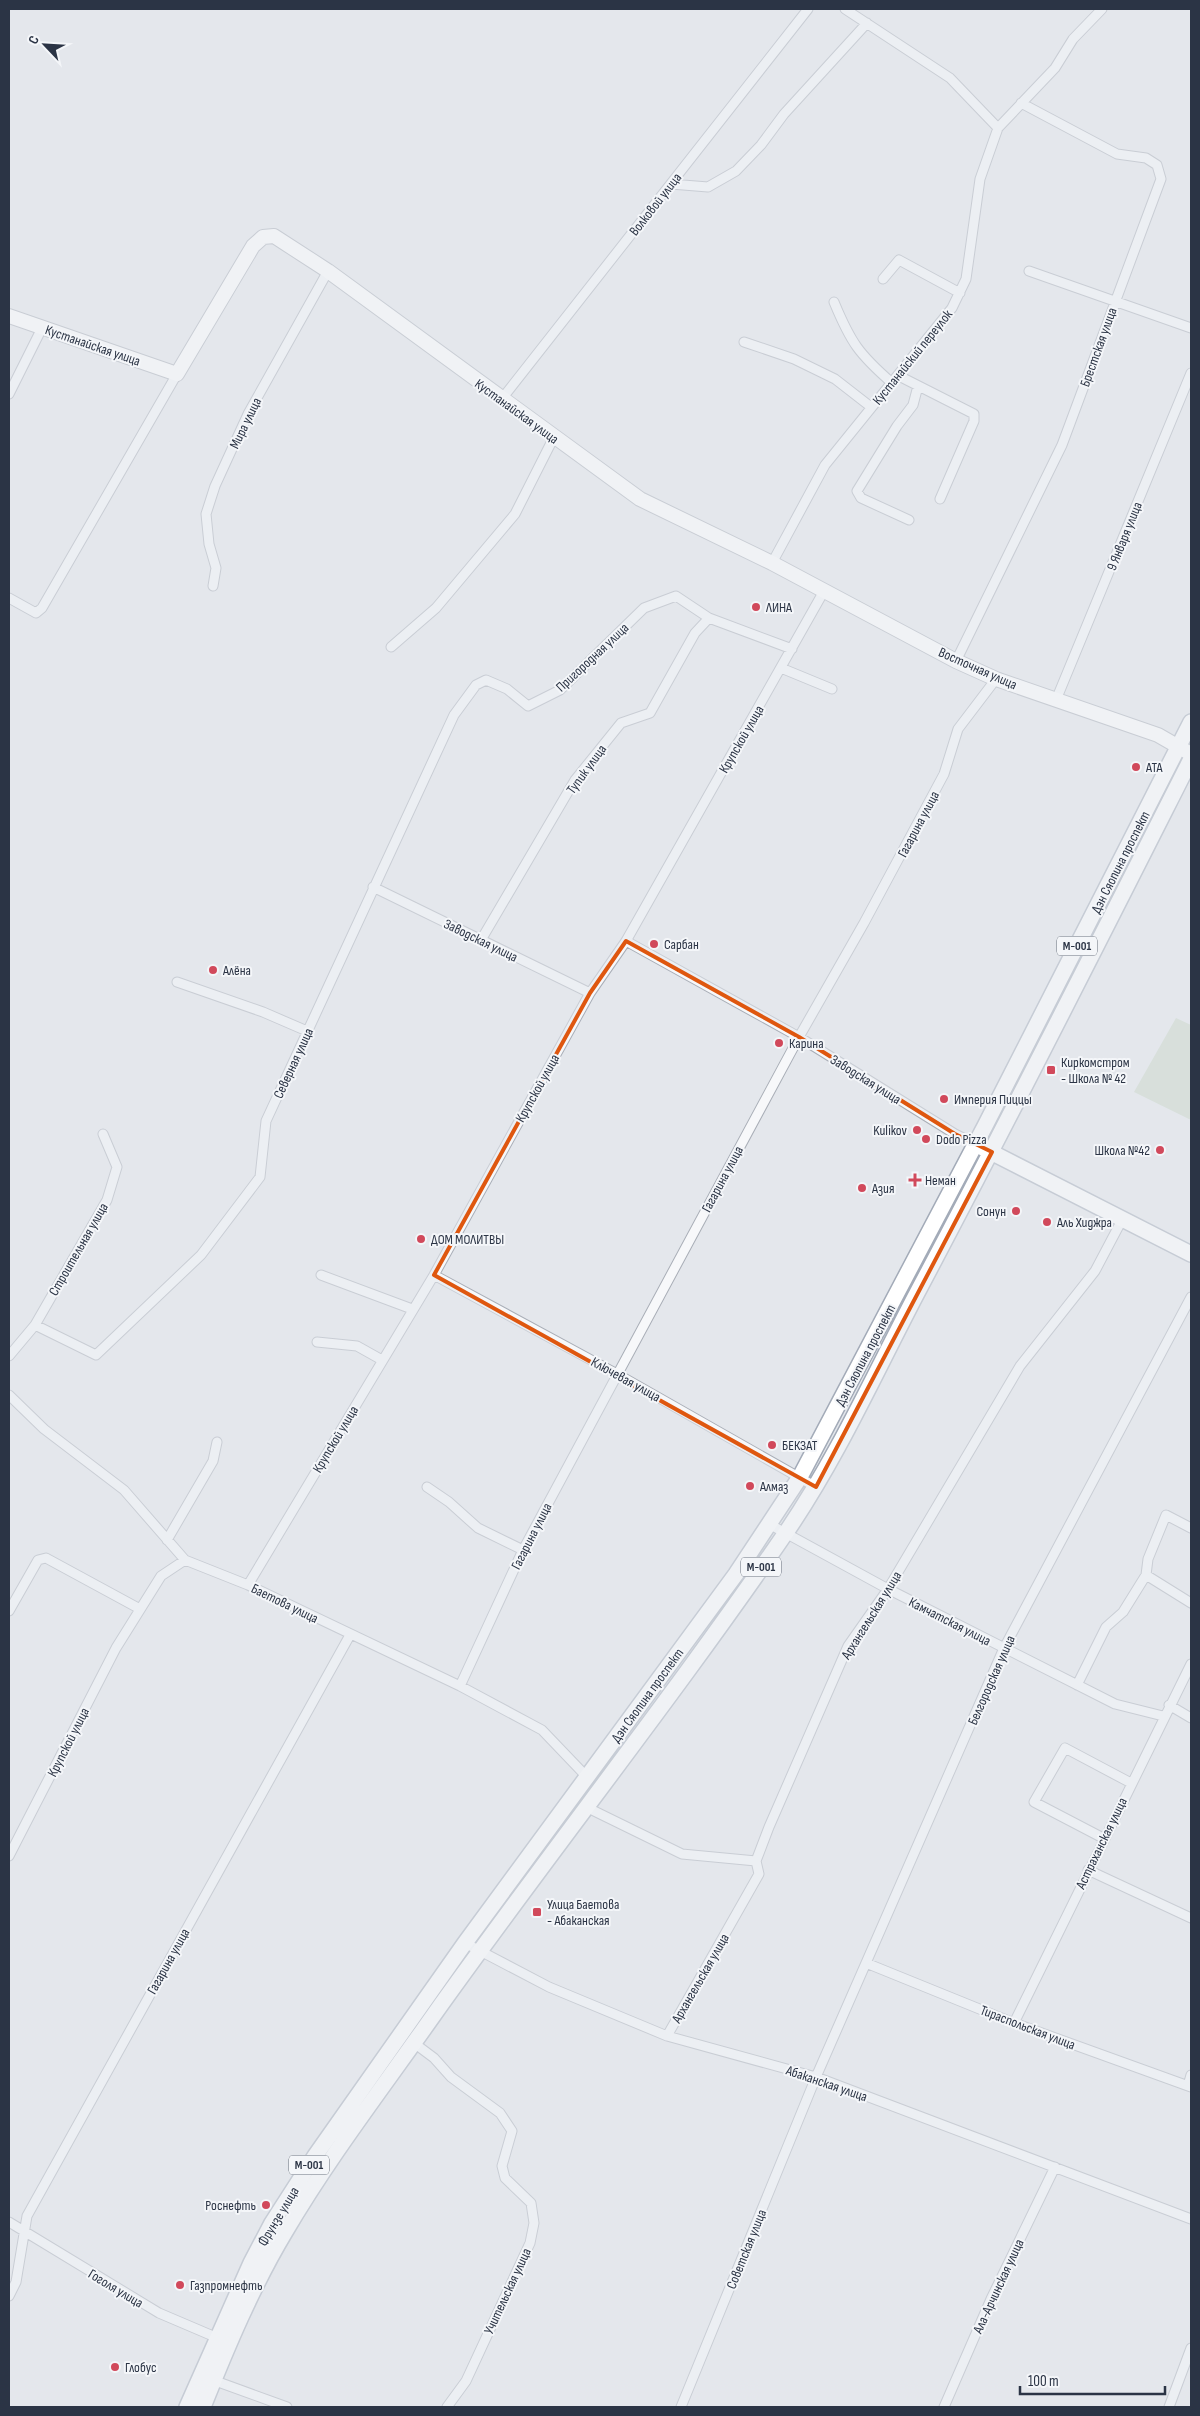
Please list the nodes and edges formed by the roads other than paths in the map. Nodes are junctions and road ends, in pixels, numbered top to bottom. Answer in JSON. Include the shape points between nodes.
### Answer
{"nodes":[{"id":1,"x":808,"y":9,"type":"edge"},
{"id":2,"x":845,"y":9,"type":"edge"},
{"id":3,"x":1102,"y":9,"type":"edge"},
{"id":4,"x":867,"y":23,"type":"junction"},
{"id":5,"x":1021,"y":103,"type":"junction"},
{"id":6,"x":998,"y":128,"type":"junction"},
{"id":7,"x":671,"y":184,"type":"junction"},
{"id":8,"x":328,"y":271,"type":"junction"},
{"id":9,"x":1029,"y":271,"type":"dead end"},
{"id":10,"x":883,"y":279,"type":"dead end"},
{"id":11,"x":960,"y":293,"type":"junction"},
{"id":12,"x":1116,"y":301,"type":"junction"},
{"id":13,"x":834,"y":302,"type":"dead end"},
{"id":14,"x":9,"y":316,"type":"edge"},
{"id":15,"x":42,"y":328,"type":"junction"},
{"id":16,"x":1191,"y":328,"type":"edge"},
{"id":17,"x":744,"y":342,"type":"dead end"},
{"id":18,"x":1191,"y":373,"type":"edge"},
{"id":19,"x":176,"y":374,"type":"junction"},
{"id":20,"x":896,"y":379,"type":"junction"},
{"id":21,"x":918,"y":386,"type":"junction"},
{"id":22,"x":9,"y":394,"type":"edge"},
{"id":23,"x":502,"y":400,"type":"junction"},
{"id":24,"x":871,"y":408,"type":"junction"},
{"id":25,"x":554,"y":437,"type":"junction"},
{"id":26,"x":940,"y":499,"type":"dead end"},
{"id":27,"x":908,"y":520,"type":"dead end"},
{"id":28,"x":772,"y":563,"type":"junction"},
{"id":29,"x":212,"y":586,"type":"dead end"},
{"id":30,"x":824,"y":591,"type":"junction"},
{"id":31,"x":9,"y":598,"type":"edge"},
{"id":32,"x":708,"y":618,"type":"junction"},
{"id":33,"x":391,"y":647,"type":"dead end"},
{"id":34,"x":792,"y":649,"type":"junction"},
{"id":35,"x":956,"y":661,"type":"junction"},
{"id":36,"x":781,"y":668,"type":"junction"},
{"id":37,"x":996,"y":679,"type":"junction"},
{"id":38,"x":486,"y":680,"type":"joint"},
{"id":39,"x":832,"y":689,"type":"dead end"},
{"id":40,"x":1056,"y":700,"type":"junction"},
{"id":41,"x":1190,"y":729,"type":"edge"},
{"id":42,"x":1185,"y":751,"type":"edge"},
{"id":43,"x":1191,"y":759,"type":"edge"},
{"id":44,"x":373,"y":887,"type":"junction"},
{"id":45,"x":481,"y":940,"type":"junction"},
{"id":46,"x":626,"y":941,"type":"junction"},
{"id":47,"x":177,"y":982,"type":"dead end"},
{"id":48,"x":590,"y":993,"type":"junction"},
{"id":49,"x":307,"y":1031,"type":"junction"},
{"id":50,"x":799,"y":1037,"type":"junction"},
{"id":51,"x":103,"y":1134,"type":"dead end"},
{"id":52,"x":975,"y":1144,"type":"junction"},
{"id":53,"x":992,"y":1152,"type":"junction"},
{"id":54,"x":1123,"y":1218,"type":"junction"},
{"id":55,"x":1191,"y":1254,"type":"edge"},
{"id":56,"x":321,"y":1274,"type":"dead end"},
{"id":57,"x":434,"y":1274,"type":"junction"},
{"id":58,"x":1191,"y":1297,"type":"edge"},
{"id":59,"x":412,"y":1310,"type":"junction"},
{"id":60,"x":35,"y":1325,"type":"junction"},
{"id":61,"x":317,"y":1342,"type":"dead end"},
{"id":62,"x":9,"y":1356,"type":"edge"},
{"id":63,"x":382,"y":1360,"type":"junction"},
{"id":64,"x":617,"y":1374,"type":"junction"},
{"id":65,"x":9,"y":1395,"type":"edge"},
{"id":66,"x":216,"y":1442,"type":"dead end"},
{"id":67,"x":800,"y":1477,"type":"junction"},
{"id":68,"x":427,"y":1487,"type":"dead end"},
{"id":69,"x":816,"y":1487,"type":"junction"},
{"id":70,"x":769,"y":1524,"type":"junction"},
{"id":71,"x":1191,"y":1528,"type":"edge"},
{"id":72,"x":785,"y":1534,"type":"junction"},
{"id":73,"x":167,"y":1540,"type":"junction"},
{"id":74,"x":523,"y":1550,"type":"junction"},
{"id":75,"x":185,"y":1560,"type":"junction"},
{"id":76,"x":1146,"y":1575,"type":"junction"},
{"id":77,"x":248,"y":1585,"type":"junction"},
{"id":78,"x":888,"y":1589,"type":"junction"},
{"id":79,"x":1191,"y":1603,"type":"edge"},
{"id":80,"x":10,"y":1608,"type":"edge"},
{"id":81,"x":140,"y":1609,"type":"junction"},
{"id":82,"x":350,"y":1635,"type":"junction"},
{"id":83,"x":1004,"y":1648,"type":"junction"},
{"id":84,"x":1191,"y":1664,"type":"edge"},
{"id":85,"x":1078,"y":1685,"type":"junction"},
{"id":86,"x":460,"y":1686,"type":"junction"},
{"id":87,"x":1169,"y":1705,"type":"junction"},
{"id":88,"x":1163,"y":1716,"type":"junction"},
{"id":89,"x":1191,"y":1718,"type":"edge"},
{"id":90,"x":587,"y":1778,"type":"junction"},
{"id":91,"x":1131,"y":1783,"type":"junction"},
{"id":92,"x":588,"y":1808,"type":"junction"},
{"id":93,"x":1103,"y":1838,"type":"junction"},
{"id":94,"x":9,"y":1856,"type":"edge"},
{"id":95,"x":756,"y":1861,"type":"junction"},
{"id":96,"x":1088,"y":1870,"type":"junction"},
{"id":97,"x":1191,"y":1918,"type":"edge"},
{"id":98,"x":465,"y":1943,"type":"junction"},
{"id":99,"x":480,"y":1951,"type":"junction"},
{"id":100,"x":866,"y":1963,"type":"junction"},
{"id":101,"x":1014,"y":2023,"type":"junction"},
{"id":102,"x":667,"y":2036,"type":"junction"},
{"id":103,"x":414,"y":2043,"type":"junction"},
{"id":104,"x":1191,"y":2075,"type":"edge"},
{"id":105,"x":816,"y":2077,"type":"junction"},
{"id":106,"x":1189,"y":2086,"type":"edge"},
{"id":107,"x":1055,"y":2166,"type":"junction"},
{"id":108,"x":1191,"y":2219,"type":"edge"},
{"id":109,"x":9,"y":2222,"type":"edge"},
{"id":110,"x":24,"y":2234,"type":"junction"},
{"id":111,"x":9,"y":2296,"type":"edge"},
{"id":112,"x":223,"y":2340,"type":"junction"},
{"id":113,"x":1191,"y":2348,"type":"edge"},
{"id":114,"x":207,"y":2378,"type":"junction"},
{"id":115,"x":187,"y":2407,"type":"edge"},
{"id":116,"x":203,"y":2407,"type":"edge"},
{"id":117,"x":287,"y":2407,"type":"edge"},
{"id":118,"x":447,"y":2407,"type":"edge"},
{"id":119,"x":681,"y":2407,"type":"edge"},
{"id":120,"x":944,"y":2407,"type":"edge"},
{"id":121,"x":1169,"y":2407,"type":"edge"}],
"edges":[{"from":1,"to":7,"type":"street","name":"Волковой улица"},
{"from":2,"to":4,"type":"street"},
{"from":3,"to":5,"type":"street","via":[[1073,39],[1055,68]]},
{"from":4,"to":6,"type":"street","via":[[950,78]]},
{"from":4,"to":7,"type":"street","via":[[736,171],[708,187]]},
{"from":5,"to":6,"type":"street"},
{"from":5,"to":12,"type":"street","name":"Брестская улица","via":[[1117,154],[1146,158],[1157,165],[1161,179]]},
{"from":6,"to":11,"type":"street","name":"Кустанайский переулок","via":[[980,179],[966,279]]},
{"from":7,"to":23,"type":"street","name":"Волковой улица"},
{"from":8,"to":19,"type":"street","name":"Кустанайская улица","via":[[274,236],[262,237],[253,246]]},
{"from":8,"to":23,"type":"street","name":"Кустанайская улица"},
{"from":8,"to":29,"type":"street","name":"Мира улица","via":[[248,414],[215,486],[206,514],[209,544],[216,568]]},
{"from":9,"to":12,"type":"street"},
{"from":10,"to":11,"type":"street","via":[[899,260]]},
{"from":11,"to":20,"type":"street","name":"Кустанайский переулок","via":[[952,308]]},
{"from":12,"to":16,"type":"street"},
{"from":12,"to":35,"type":"street","name":"Брестская улица","via":[[1062,444]]},
{"from":13,"to":20,"type":"street","via":[[849,337],[860,353]]},
{"from":14,"to":15,"type":"street","name":"Кустанайская улица"},
{"from":15,"to":19,"type":"street","name":"Кустанайская улица"},
{"from":15,"to":22,"type":"street"},
{"from":17,"to":24,"type":"street","via":[[794,359],[835,379]]},
{"from":18,"to":40,"type":"street","name":"9 Января улица"},
{"from":19,"to":31,"type":"street","via":[[42,608],[36,613]]},
{"from":20,"to":21,"type":"street"},
{"from":20,"to":24,"type":"street","name":"Кустанайский переулок"},
{"from":21,"to":26,"type":"street","via":[[974,414],[974,421]]},
{"from":21,"to":27,"type":"street","via":[[913,404],[857,491],[860,498]]},
{"from":23,"to":25,"type":"street","name":"Кустанайская улица"},
{"from":24,"to":28,"type":"street","name":"Кустанайский переулок","via":[[825,465]]},
{"from":25,"to":28,"type":"street","name":"Кустанайская улица","via":[[640,499]]},
{"from":25,"to":33,"type":"street","via":[[515,514],[436,608]]},
{"from":28,"to":30,"type":"street","name":"Восточная улица"},
{"from":30,"to":34,"type":"street","name":"Крупской улица"},
{"from":30,"to":35,"type":"street","name":"Восточная улица"},
{"from":32,"to":34,"type":"street"},
{"from":32,"to":38,"type":"street","name":"Пригородная улица","via":[[676,596],[644,608],[560,690],[528,706],[507,689]]},
{"from":32,"to":45,"type":"street","name":"Тупик улица","via":[[695,632],[650,713],[621,723],[575,780]]},
{"from":34,"to":36,"type":"street","name":"Крупской улица"},
{"from":35,"to":37,"type":"street","name":"Восточная улица"},
{"from":36,"to":39,"type":"street"},
{"from":36,"to":46,"type":"street","name":"Крупской улица"},
{"from":37,"to":40,"type":"street","name":"Восточная улица"},
{"from":37,"to":50,"type":"street","name":"Гагарина улица","via":[[958,729],[944,774]]},
{"from":38,"to":44,"type":"street","name":"Северная улица","via":[[476,685],[454,715]]},
{"from":40,"to":42,"type":"street","name":"Восточная улица","via":[[1158,734]]},
{"from":41,"to":42,"type":"main road","name":"Дэн Сяопина проспект","number":"M-001"},
{"from":42,"to":52,"type":"main road","name":"Дэн Сяопина проспект","number":"M-001"},
{"from":43,"to":53,"type":"main road","name":"Дэн Сяопина проспект","number":"M-001"},
{"from":44,"to":45,"type":"street","name":"Заводская улица"},
{"from":44,"to":49,"type":"street","name":"Северная улица"},
{"from":45,"to":48,"type":"street","name":"Заводская улица"},
{"from":46,"to":48,"type":"street","name":"Крупской улица"},
{"from":46,"to":50,"type":"street","name":"Заводская улица"},
{"from":47,"to":49,"type":"street"},
{"from":48,"to":57,"type":"street","name":"Крупской улица"},
{"from":49,"to":60,"type":"street","name":"Северная улица","via":[[266,1121],[260,1177],[201,1255],[96,1355]]},
{"from":50,"to":52,"type":"street","name":"Заводская улица"},
{"from":50,"to":64,"type":"street","name":"Гагарина улица"},
{"from":51,"to":60,"type":"street","name":"Строительная улица","via":[[117,1167],[107,1200]]},
{"from":52,"to":53,"type":"main road"},
{"from":52,"to":67,"type":"main road","name":"Дэн Сяопина проспект","number":"M-001"},
{"from":53,"to":54,"type":"main road"},
{"from":53,"to":69,"type":"main road","name":"Дэн Сяопина проспект","number":"M-001"},
{"from":54,"to":55,"type":"main road"},
{"from":54,"to":78,"type":"street","name":"Архангельская улица","via":[[1095,1271],[1020,1366]]},
{"from":56,"to":59,"type":"street"},
{"from":57,"to":59,"type":"street","name":"Крупской улица"},
{"from":57,"to":64,"type":"street","name":"Ключевая улица"},
{"from":58,"to":83,"type":"street","name":"Белгородская улица"},
{"from":59,"to":63,"type":"street","name":"Крупской улица"},
{"from":60,"to":62,"type":"street","name":"Строительная улица"},
{"from":61,"to":63,"type":"street","via":[[357,1346]]},
{"from":63,"to":77,"type":"street","name":"Крупской улица"},
{"from":64,"to":67,"type":"street","name":"Ключевая улица"},
{"from":64,"to":74,"type":"street","name":"Гагарина улица"},
{"from":65,"to":73,"type":"street","name":"Баетова улица","via":[[44,1429],[124,1490]]},
{"from":66,"to":73,"type":"street","via":[[213,1461]]},
{"from":67,"to":69,"type":"street","name":"Ключевая улица"},
{"from":67,"to":70,"type":"main road","name":"Дэн Сяопина проспект","number":"M-001"},
{"from":68,"to":74,"type":"street","via":[[478,1528]]},
{"from":69,"to":72,"type":"main road","name":"Дэн Сяопина проспект","number":"M-001"},
{"from":70,"to":72,"type":"street","name":"Камчатская улица"},
{"from":70,"to":90,"type":"main road","name":"Дэн Сяопина проспект","number":"M-001"},
{"from":71,"to":76,"type":"street","via":[[1166,1515],[1148,1558]]},
{"from":72,"to":78,"type":"street","name":"Камчатская улица"},
{"from":72,"to":92,"type":"main road","name":"Дэн Сяопина проспект","number":"M-001"},
{"from":73,"to":75,"type":"street","name":"Баетова улица"},
{"from":74,"to":86,"type":"street","name":"Гагарина улица"},
{"from":75,"to":77,"type":"street","name":"Баетова улица"},
{"from":75,"to":81,"type":"street","name":"Крупской улица","via":[[161,1576]]},
{"from":76,"to":79,"type":"street"},
{"from":76,"to":85,"type":"street","via":[[1123,1612],[1106,1627]]},
{"from":77,"to":82,"type":"street","name":"Баетова улица"},
{"from":78,"to":83,"type":"street","name":"Камчатская улица"},
{"from":78,"to":95,"type":"street","name":"Архангельская улица","via":[[848,1646]]},
{"from":80,"to":81,"type":"street","via":[[38,1560],[46,1558]]},
{"from":81,"to":94,"type":"street","name":"Крупской улица","via":[[116,1648]]},
{"from":82,"to":86,"type":"street","name":"Баетова улица"},
{"from":82,"to":110,"type":"street","name":"Гагарина улица","via":[[27,2216]]},
{"from":83,"to":85,"type":"street","name":"Камчатская улица"},
{"from":83,"to":100,"type":"street","name":"Белгородская улица"},
{"from":84,"to":87,"type":"street","name":"Астраханская улица"},
{"from":85,"to":88,"type":"street","name":"Камчатская улица","via":[[1115,1704]]},
{"from":86,"to":90,"type":"street","name":"Баетова улица","via":[[542,1730]]},
{"from":87,"to":88,"type":"street","name":"Астраханская улица"},
{"from":87,"to":89,"type":"street"},
{"from":88,"to":91,"type":"street","name":"Астраханская улица"},
{"from":90,"to":98,"type":"main road","name":"Дэн Сяопина проспект","number":"M-001"},
{"from":91,"to":93,"type":"street","name":"Астраханская улица"},
{"from":91,"to":93,"type":"street","via":[[1065,1748],[1034,1802]]},
{"from":92,"to":95,"type":"street","via":[[682,1854]]},
{"from":92,"to":99,"type":"main road","name":"Дэн Сяопина проспект","number":"M-001"},
{"from":93,"to":96,"type":"street","name":"Астраханская улица"},
{"from":95,"to":102,"type":"street","name":"Архангельская улица","via":[[759,1874]]},
{"from":96,"to":97,"type":"street"},
{"from":96,"to":101,"type":"street","name":"Астраханская улица"},
{"from":98,"to":99,"type":"street","name":"Абаканская улица"},
{"from":98,"to":112,"type":"main road","name":"Фрунзе улица","number":"M-001","via":[[375,2069],[272,2223]]},
{"from":99,"to":102,"type":"street","name":"Абаканская улица","via":[[549,1987]]},
{"from":99,"to":103,"type":"main road","name":"Фрунзе улица","number":"M-001"},
{"from":100,"to":101,"type":"street","name":"Тираспольская улица"},
{"from":100,"to":105,"type":"street","name":"Белгородская улица"},
{"from":101,"to":106,"type":"street","name":"Тираспольская улица"},
{"from":102,"to":105,"type":"street","name":"Абаканская улица"},
{"from":103,"to":112,"type":"main road","name":"Фрунзе улица","number":"M-001","via":[[286,2229]]},
{"from":103,"to":118,"type":"street","name":"Учительская улица","via":[[434,2058],[450,2077],[500,2113],[512,2131],[502,2166],[505,2178],[531,2203],[534,2223],[530,2243],[466,2381]]},
{"from":104,"to":106,"type":"street"},
{"from":105,"to":107,"type":"street","name":"Абаканская улица"},
{"from":105,"to":119,"type":"street","name":"Советская улица"},
{"from":107,"to":108,"type":"street","name":"Абаканская улица"},
{"from":107,"to":120,"type":"street","name":"Ала-Арчинская улица"},
{"from":109,"to":110,"type":"street","name":"Гоголя улица"},
{"from":110,"to":111,"type":"street","name":"Гагарина улица","via":[[16,2282]]},
{"from":110,"to":112,"type":"street","name":"Гоголя улица","via":[[159,2313]]},
{"from":112,"to":114,"type":"main road","name":"Фрунзе улица","number":"M-001"},
{"from":113,"to":121,"type":"street"},
{"from":114,"to":115,"type":"main road","name":"Фрунзе улица","number":"M-001"},
{"from":114,"to":116,"type":"main road","name":"Фрунзе улица","number":"M-001"},
{"from":114,"to":117,"type":"street"}]}
